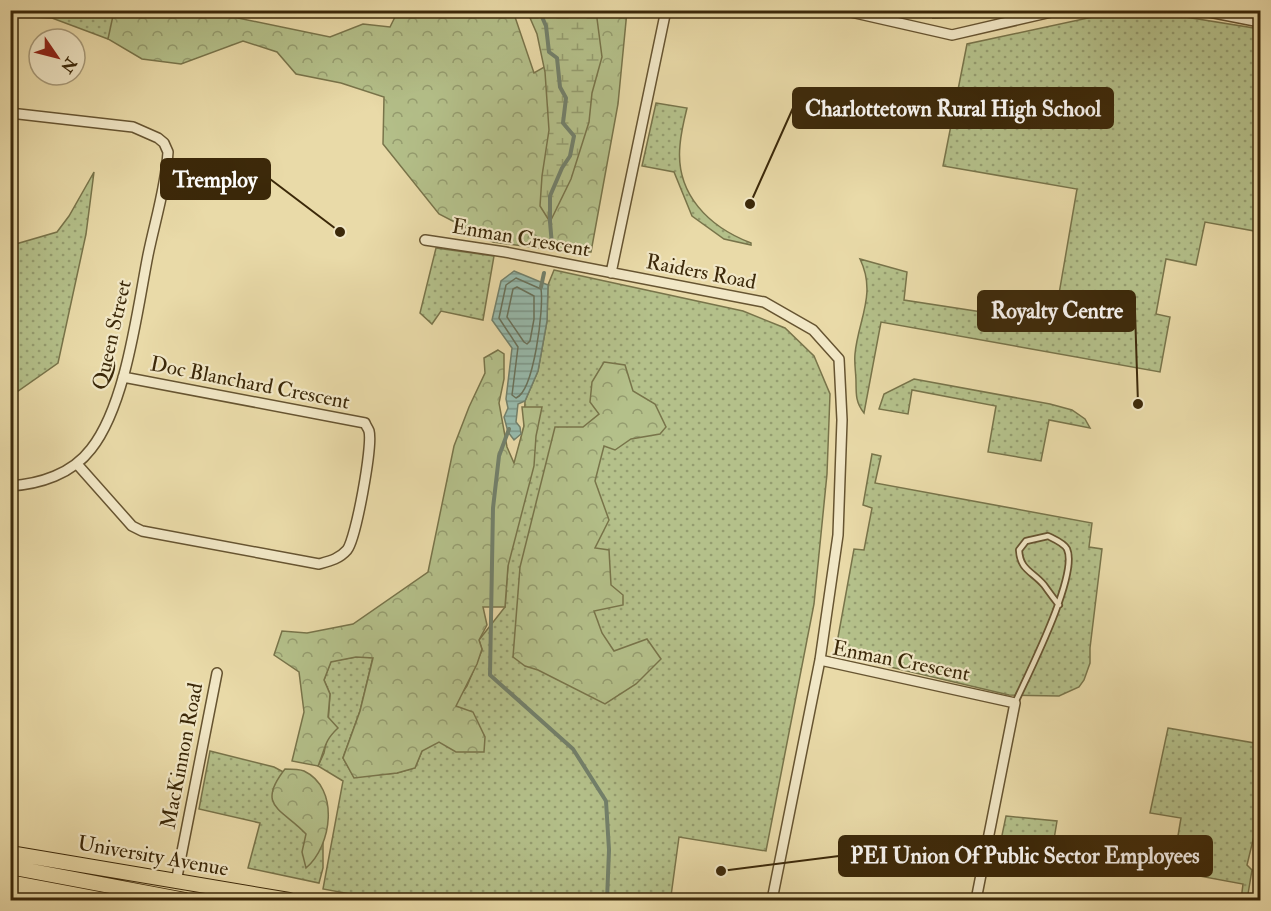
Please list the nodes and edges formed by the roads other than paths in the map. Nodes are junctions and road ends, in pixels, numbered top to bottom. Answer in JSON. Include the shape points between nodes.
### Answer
{"nodes":[{"id":1,"x":666,"y":10,"type":"edge"},
{"id":2,"x":842,"y":10,"type":"edge"},
{"id":3,"x":1060,"y":10,"type":"edge"},
{"id":4,"x":1199,"y":10,"type":"edge"},
{"id":5,"x":1260,"y":22,"type":"edge"},
{"id":6,"x":10,"y":113,"type":"edge"},
{"id":7,"x":425,"y":240,"type":"dead end"},
{"id":8,"x":611,"y":273,"type":"junction"},
{"id":9,"x":123,"y":377,"type":"junction"},
{"id":10,"x":77,"y":464,"type":"junction"},
{"id":11,"x":10,"y":486,"type":"edge"},
{"id":12,"x":1059,"y":605,"type":"junction"},
{"id":13,"x":820,"y":660,"type":"junction"},
{"id":14,"x":217,"y":673,"type":"dead end"},
{"id":15,"x":1015,"y":704,"type":"junction"},
{"id":16,"x":10,"y":853,"type":"edge"},
{"id":17,"x":10,"y":867,"type":"edge"},
{"id":18,"x":176,"y":882,"type":"junction"},
{"id":19,"x":185,"y":900,"type":"edge"},
{"id":20,"x":289,"y":900,"type":"edge"},
{"id":21,"x":772,"y":900,"type":"edge"},
{"id":22,"x":976,"y":900,"type":"edge"}],
"edges":[{"from":1,"to":8,"type":"street"},
{"from":2,"to":3,"type":"street","via":[[952,35]]},
{"from":4,"to":5,"type":"street"},
{"from":6,"to":9,"type":"street","name":"Queen Street","via":[[133,127],[158,138],[168,152]]},
{"from":7,"to":8,"type":"street","name":"Enman Crescent"},
{"from":8,"to":13,"type":"street","name":"Raiders Road","via":[[764,302],[813,330],[839,359],[842,420],[838,535]]},
{"from":9,"to":10,"type":"street","name":"Queen Street","via":[[105,429]]},
{"from":9,"to":10,"type":"street","name":"Doc Blanchard Crescent","via":[[365,423],[370,432],[368,454],[349,548],[339,558],[319,564],[142,531],[132,526]]},
{"from":10,"to":11,"type":"street","name":"Queen Street","via":[[61,474]]},
{"from":12,"to":12,"type":"lane","via":[[1067,549],[1048,536],[1026,541],[1019,550],[1020,561]]},
{"from":12,"to":15,"type":"lane"},
{"from":13,"to":15,"type":"street","name":"Enman Crescent"},
{"from":13,"to":21,"type":"street","name":"Enman Crescent"},
{"from":14,"to":18,"type":"street","name":"MacKinnon Road"},
{"from":15,"to":22,"type":"street"},
{"from":16,"to":18,"type":"main road","name":"University Avenue"},
{"from":17,"to":19,"type":"main road","name":"University Avenue"},
{"from":18,"to":20,"type":"main road","name":"University Avenue"}]}
